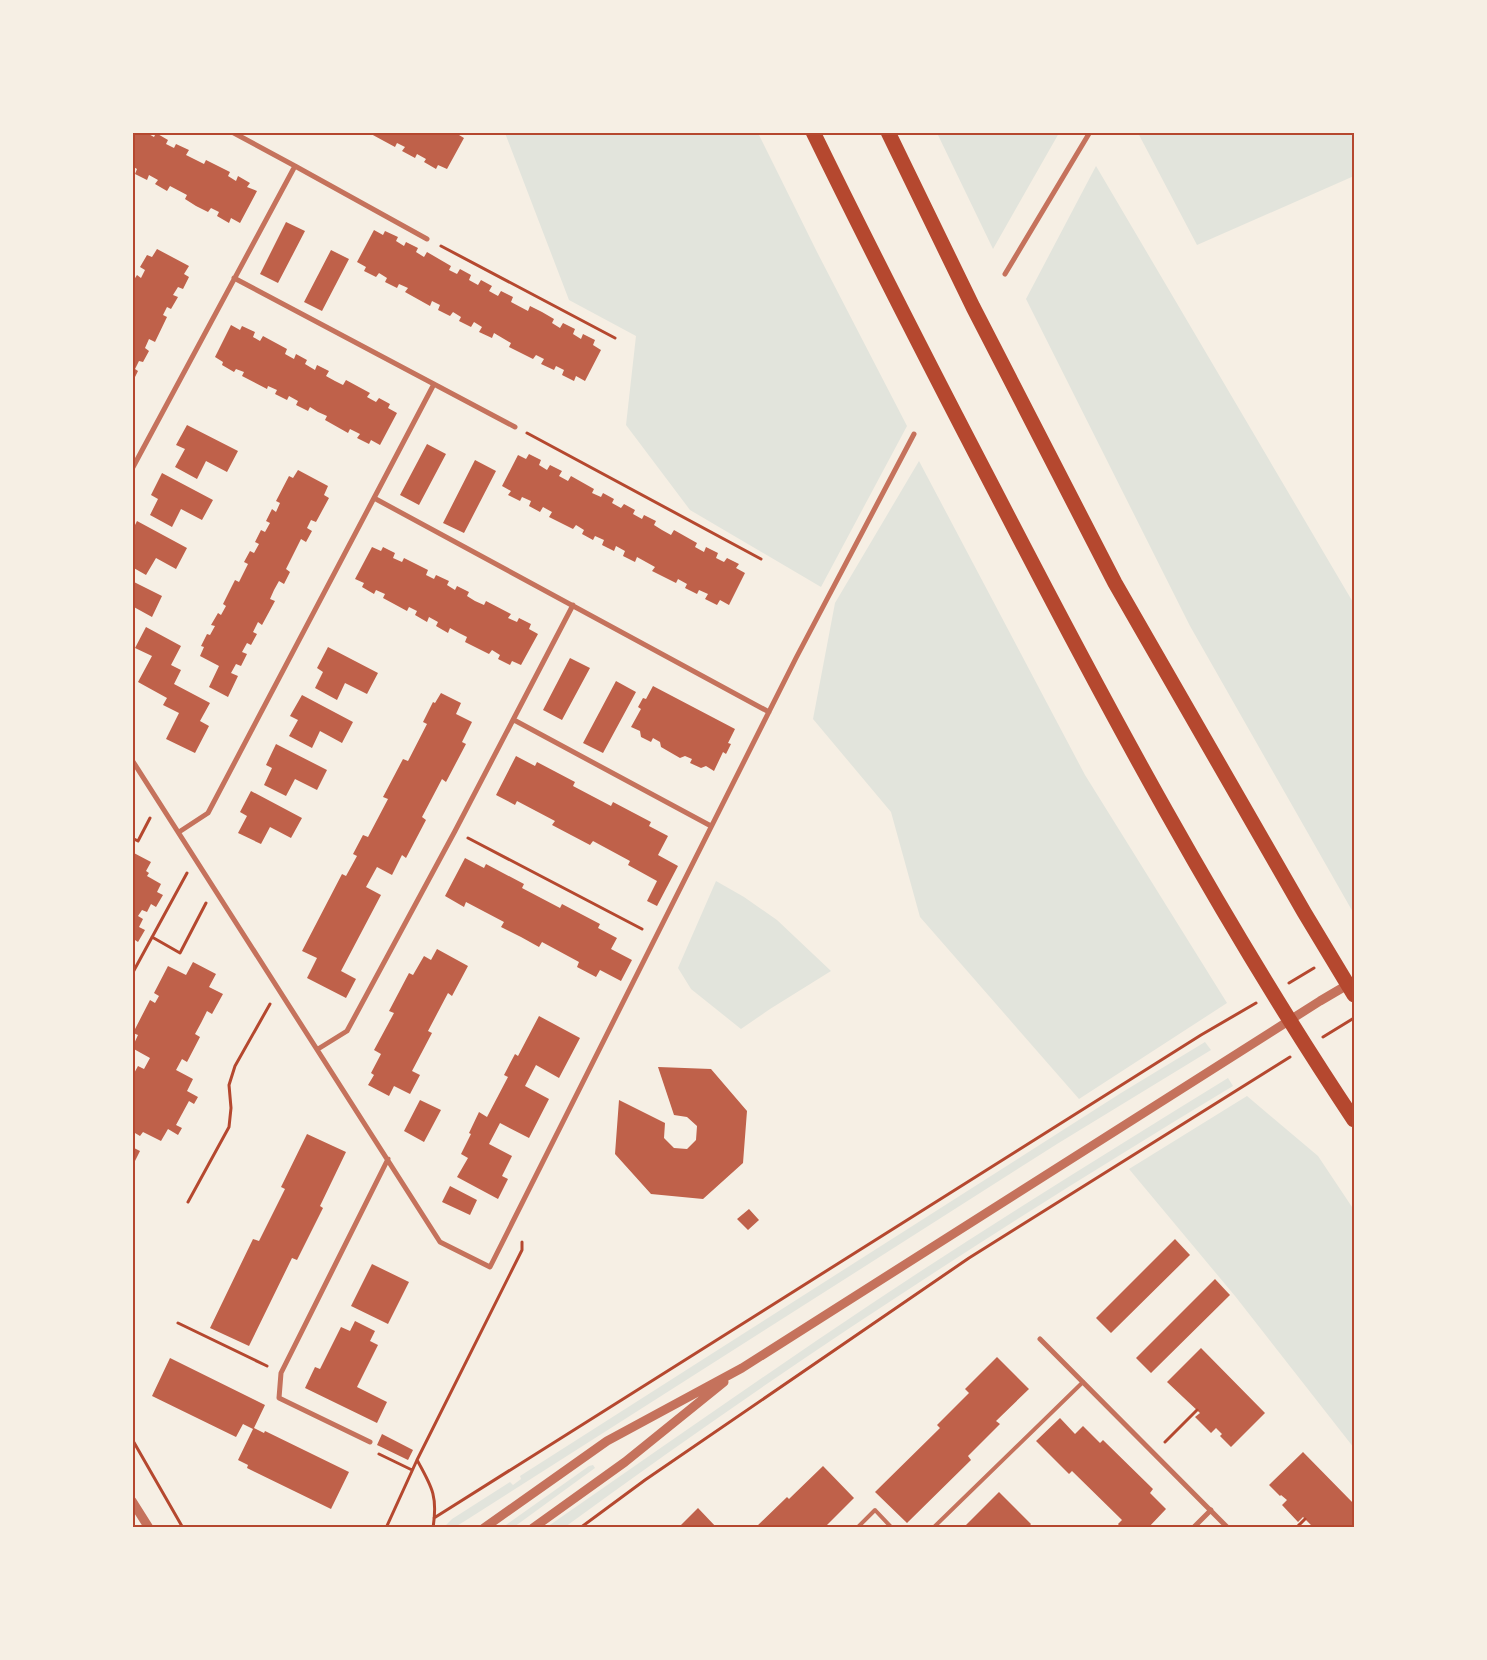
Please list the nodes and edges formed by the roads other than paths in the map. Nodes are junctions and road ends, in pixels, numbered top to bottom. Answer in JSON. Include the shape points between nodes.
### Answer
{"nodes":[{"id":1,"x":232,"y":132,"type":"edge"},
{"id":2,"x":813,"y":132,"type":"edge"},
{"id":3,"x":888,"y":132,"type":"edge"},
{"id":4,"x":1090,"y":132,"type":"edge"},
{"id":5,"x":295,"y":166,"type":"junction"},
{"id":6,"x":427,"y":239,"type":"road end"},
{"id":7,"x":1005,"y":274,"type":"dead end"},
{"id":8,"x":234,"y":278,"type":"junction"},
{"id":9,"x":434,"y":384,"type":"junction"},
{"id":10,"x":515,"y":427,"type":"road end"},
{"id":11,"x":914,"y":434,"type":"dead end"},
{"id":12,"x":132,"y":469,"type":"edge"},
{"id":13,"x":374,"y":498,"type":"junction"},
{"id":14,"x":573,"y":605,"type":"junction"},
{"id":15,"x":768,"y":712,"type":"junction"},
{"id":16,"x":514,"y":720,"type":"junction"},
{"id":17,"x":132,"y":760,"type":"edge"},
{"id":18,"x":711,"y":826,"type":"junction"},
{"id":19,"x":179,"y":832,"type":"junction"},
{"id":20,"x":1354,"y":981,"type":"edge"},
{"id":21,"x":1354,"y":995,"type":"edge"},
{"id":22,"x":318,"y":1050,"type":"junction"},
{"id":23,"x":1354,"y":1120,"type":"edge"},
{"id":24,"x":388,"y":1159,"type":"junction"},
{"id":25,"x":1040,"y":1339,"type":"dead end"},
{"id":26,"x":742,"y":1368,"type":"junction"},
{"id":27,"x":1083,"y":1382,"type":"junction"},
{"id":28,"x":370,"y":1442,"type":"road end"},
{"id":29,"x":132,"y":1501,"type":"edge"},
{"id":30,"x":1211,"y":1510,"type":"junction"},
{"id":31,"x":149,"y":1528,"type":"edge"},
{"id":32,"x":484,"y":1528,"type":"edge"},
{"id":33,"x":533,"y":1528,"type":"edge"},
{"id":34,"x":857,"y":1528,"type":"edge"},
{"id":35,"x":892,"y":1528,"type":"edge"},
{"id":36,"x":934,"y":1528,"type":"edge"},
{"id":37,"x":1193,"y":1528,"type":"edge"},
{"id":38,"x":1228,"y":1528,"type":"edge"}],
"edges":[{"from":1,"to":5,"type":"street"},
{"from":2,"to":23,"type":"highway","via":[[1050,599],[1143,770],[1241,942]]},
{"from":3,"to":21,"type":"highway","via":[[973,307],[1115,583]]},
{"from":4,"to":7,"type":"street"},
{"from":5,"to":6,"type":"street"},
{"from":5,"to":8,"type":"street"},
{"from":8,"to":9,"type":"street"},
{"from":8,"to":12,"type":"street"},
{"from":9,"to":10,"type":"street"},
{"from":9,"to":13,"type":"street"},
{"from":11,"to":15,"type":"street"},
{"from":13,"to":14,"type":"street"},
{"from":13,"to":19,"type":"street","via":[[208,813]]},
{"from":14,"to":15,"type":"street"},
{"from":14,"to":16,"type":"street"},
{"from":15,"to":18,"type":"street"},
{"from":16,"to":18,"type":"street"},
{"from":16,"to":22,"type":"street","via":[[347,1031]]},
{"from":17,"to":19,"type":"street"},
{"from":18,"to":24,"type":"street","via":[[490,1267],[440,1242]]},
{"from":19,"to":22,"type":"street"},
{"from":20,"to":26,"type":"street"},
{"from":22,"to":24,"type":"street"},
{"from":24,"to":28,"type":"street","via":[[281,1373],[279,1398]]},
{"from":25,"to":27,"type":"street"},
{"from":26,"to":32,"type":"street","via":[[607,1441]]},
{"from":26,"to":33,"type":"street","via":[[625,1462]]},
{"from":27,"to":30,"type":"street"},
{"from":27,"to":36,"type":"lane"},
{"from":29,"to":31,"type":"street"},
{"from":30,"to":37,"type":"street"},
{"from":30,"to":38,"type":"street"},
{"from":34,"to":35,"type":"lane","via":[[875,1510]]}]}
